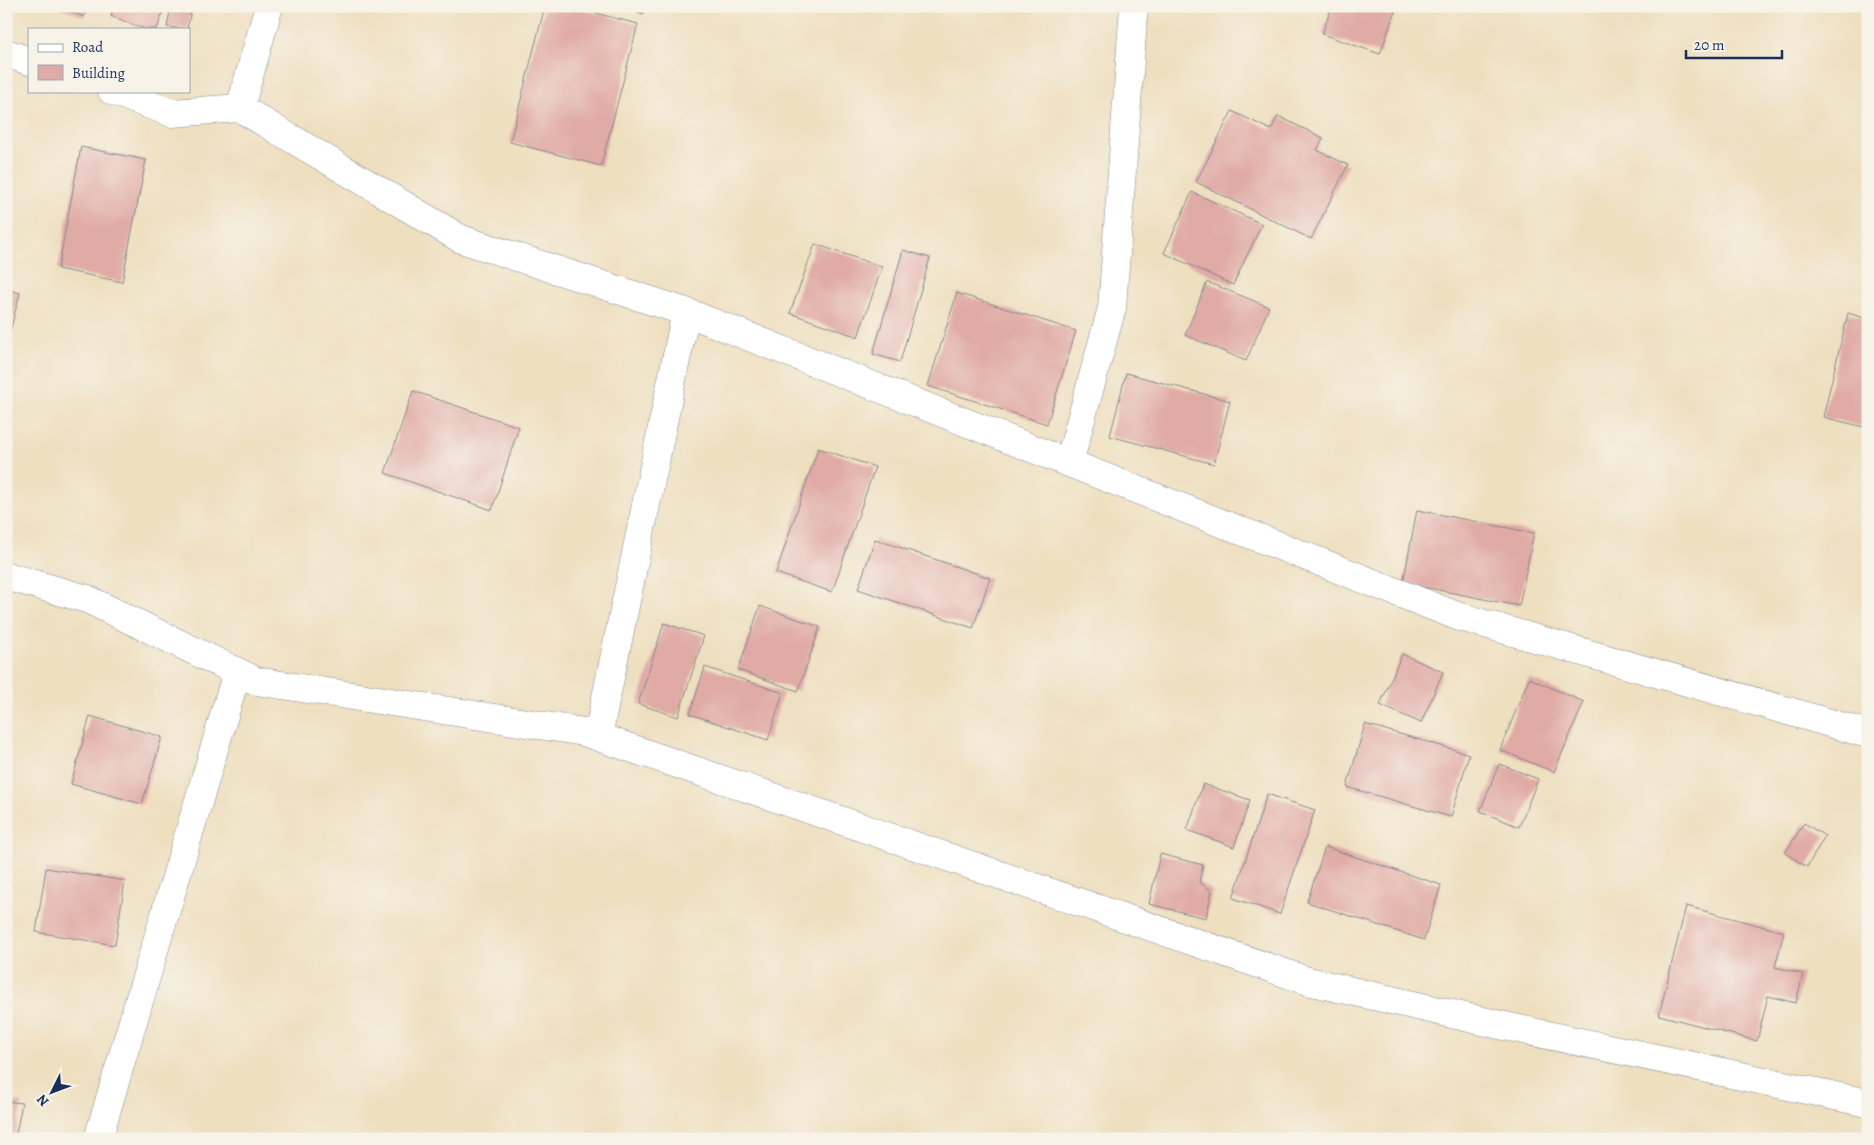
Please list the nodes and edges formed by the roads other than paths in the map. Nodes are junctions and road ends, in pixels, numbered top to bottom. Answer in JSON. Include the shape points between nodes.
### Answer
{"nodes":[{"id":1,"x":269,"y":6,"type":"edge"},
{"id":2,"x":1134,"y":6,"type":"edge"},
{"id":3,"x":6,"y":53,"type":"edge"},
{"id":4,"x":28,"y":61,"type":"edge"},
{"id":5,"x":115,"y":92,"type":"edge"},
{"id":6,"x":240,"y":108,"type":"junction"},
{"id":7,"x":686,"y":312,"type":"junction"},
{"id":8,"x":1069,"y":463,"type":"junction"},
{"id":9,"x":6,"y":576,"type":"edge"},
{"id":10,"x":237,"y":672,"type":"junction"},
{"id":11,"x":1868,"y":734,"type":"edge"},
{"id":12,"x":598,"y":736,"type":"junction"},
{"id":13,"x":1868,"y":1103,"type":"edge"},
{"id":14,"x":98,"y":1139,"type":"edge"}],
"edges":[{"from":1,"to":6,"type":"street"},
{"from":2,"to":8,"type":"street","via":[[1112,308]]},
{"from":3,"to":4,"type":"street"},
{"from":5,"to":6,"type":"street","via":[[172,113]]},
{"from":6,"to":7,"type":"street","via":[[460,240]]},
{"from":7,"to":8,"type":"street"},
{"from":7,"to":12,"type":"street"},
{"from":8,"to":11,"type":"street","via":[[1457,616]]},
{"from":9,"to":10,"type":"street","via":[[88,599]]},
{"from":10,"to":12,"type":"street","via":[[256,681]]},
{"from":10,"to":14,"type":"street"},
{"from":12,"to":13,"type":"street","via":[[1308,981]]}]}
